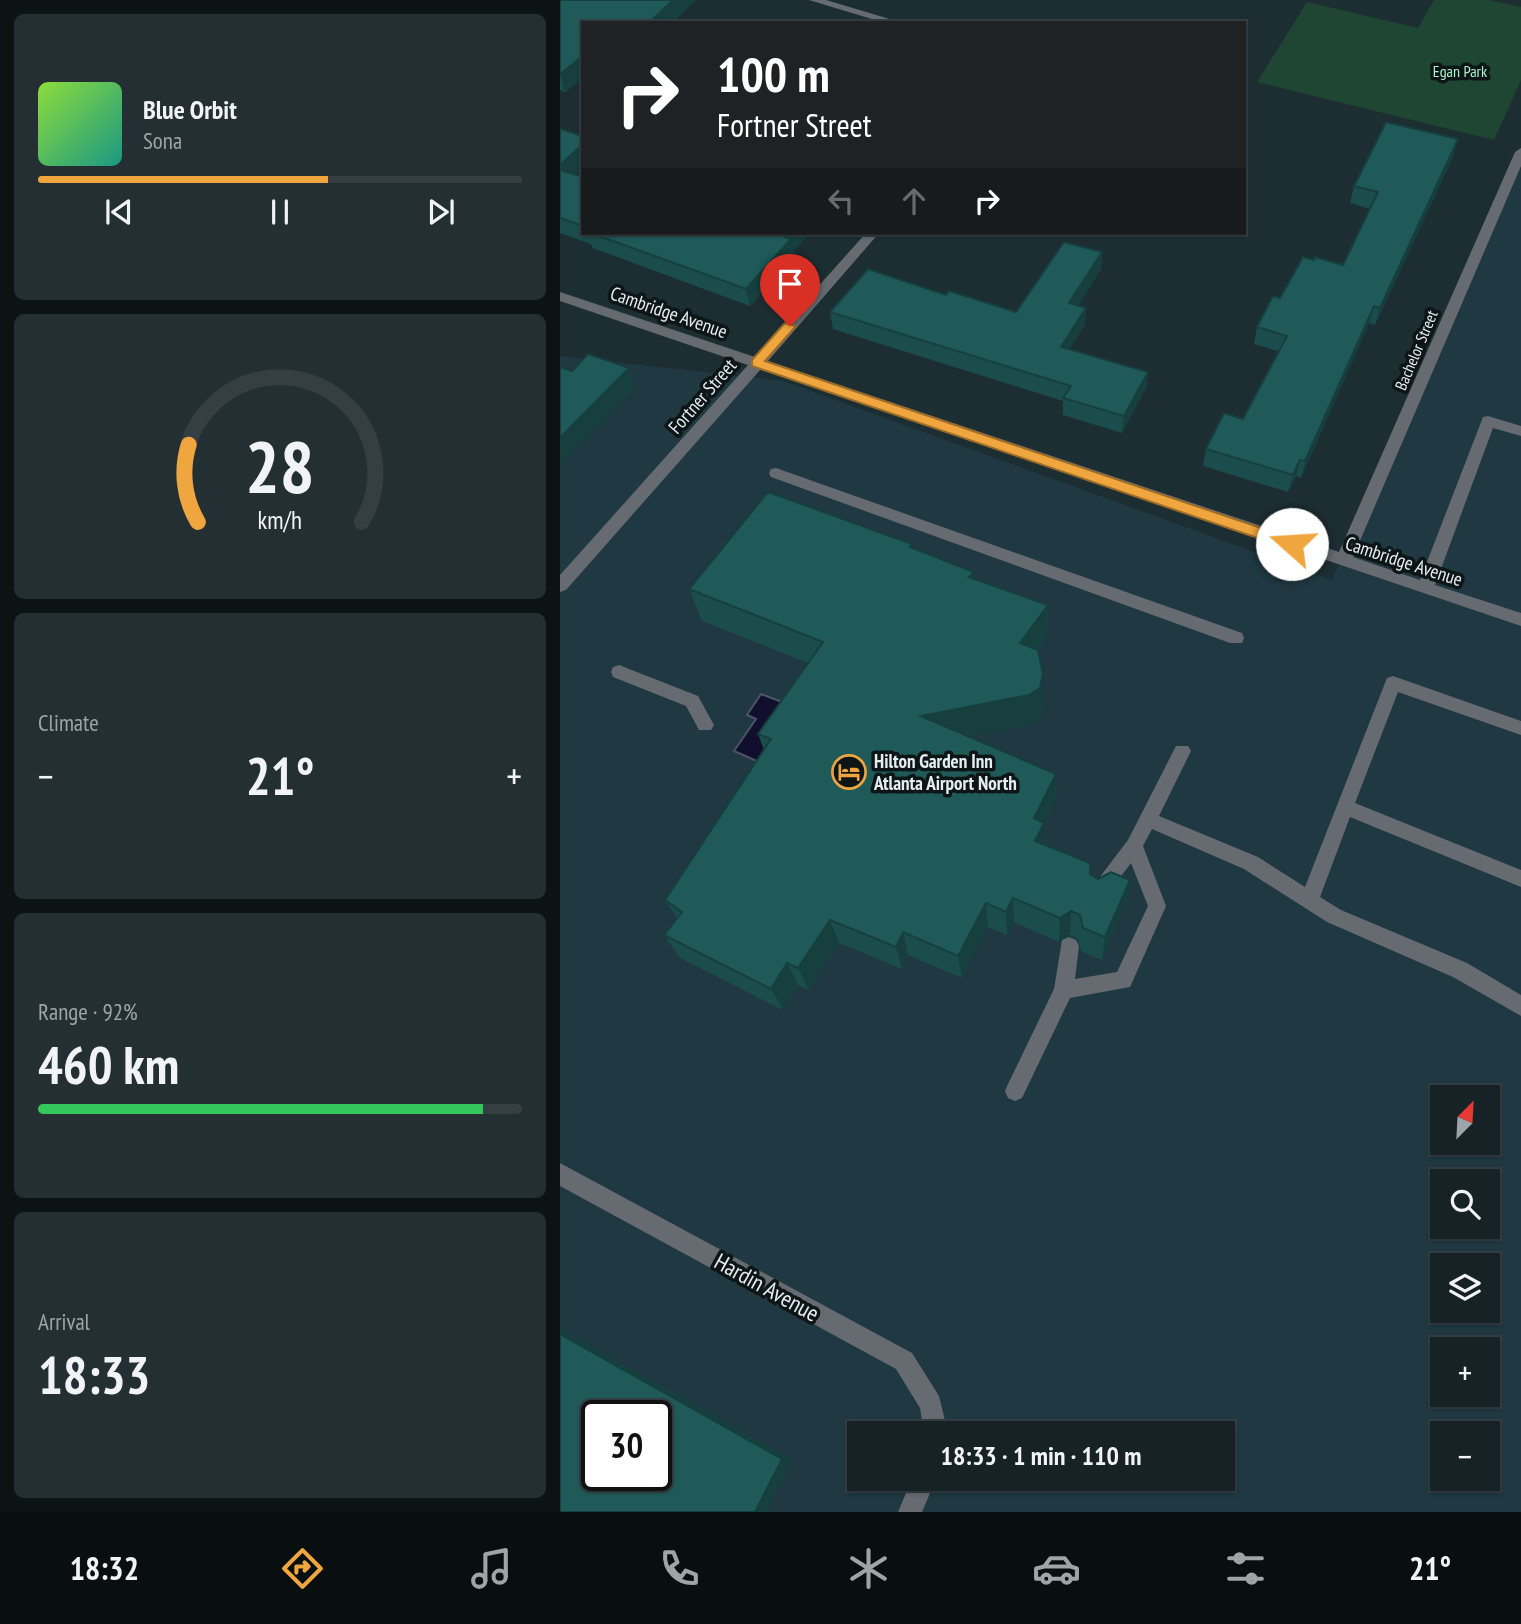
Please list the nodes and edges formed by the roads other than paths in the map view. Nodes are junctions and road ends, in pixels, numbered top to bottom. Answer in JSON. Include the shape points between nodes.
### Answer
{"nodes":[{"id":1,"x":814,"y":0,"type":"edge"},
{"id":2,"x":891,"y":21,"type":"edge"},
{"id":3,"x":1521,"y":152,"type":"edge"},
{"id":4,"x":871,"y":235,"type":"edge"},
{"id":5,"x":560,"y":296,"type":"edge"},
{"id":6,"x":757,"y":363,"type":"junction"},
{"id":7,"x":1521,"y":431,"type":"edge"},
{"id":8,"x":776,"y":473,"type":"dead end"},
{"id":9,"x":1343,"y":561,"type":"junction"},
{"id":10,"x":560,"y":586,"type":"edge"},
{"id":11,"x":1425,"y":589,"type":"junction"},
{"id":12,"x":1521,"y":620,"type":"edge"},
{"id":13,"x":1236,"y":638,"type":"dead end"},
{"id":14,"x":619,"y":672,"type":"dead end"},
{"id":15,"x":705,"y":725,"type":"dead end"},
{"id":16,"x":1521,"y":728,"type":"edge"},
{"id":17,"x":1182,"y":751,"type":"dead end"},
{"id":18,"x":1345,"y":807,"type":"junction"},
{"id":19,"x":1147,"y":819,"type":"junction"},
{"id":20,"x":1134,"y":846,"type":"junction"},
{"id":21,"x":1521,"y":879,"type":"edge"},
{"id":22,"x":1097,"y":892,"type":"edge"},
{"id":23,"x":1309,"y":900,"type":"junction"},
{"id":24,"x":1069,"y":946,"type":"edge"},
{"id":25,"x":1064,"y":990,"type":"junction"},
{"id":26,"x":1521,"y":1006,"type":"edge"},
{"id":27,"x":1015,"y":1091,"type":"dead end"},
{"id":28,"x":560,"y":1174,"type":"edge"},
{"id":29,"x":934,"y":1421,"type":"edge"},
{"id":30,"x":919,"y":1491,"type":"edge"},
{"id":31,"x":910,"y":1512,"type":"edge"}],
"edges":[{"from":1,"to":2,"type":"street"},
{"from":3,"to":9,"type":"street","name":"Bachelor Street"},
{"from":4,"to":6,"type":"street","name":"Fortner Street"},
{"from":5,"to":6,"type":"street","name":"Cambridge Avenue"},
{"from":6,"to":9,"type":"street","name":"Cambridge Avenue"},
{"from":6,"to":10,"type":"street","name":"Fortner Street"},
{"from":7,"to":11,"type":"street","via":[[1488,421]]},
{"from":8,"to":13,"type":"street"},
{"from":9,"to":11,"type":"street","name":"Cambridge Avenue"},
{"from":11,"to":12,"type":"street","name":"Cambridge Avenue"},
{"from":14,"to":15,"type":"street","via":[[692,701]]},
{"from":16,"to":18,"type":"street","via":[[1392,683]]},
{"from":17,"to":19,"type":"street"},
{"from":18,"to":21,"type":"street"},
{"from":18,"to":23,"type":"street"},
{"from":19,"to":20,"type":"street"},
{"from":19,"to":23,"type":"street","via":[[1251,863]]},
{"from":20,"to":22,"type":"street"},
{"from":20,"to":25,"type":"street","via":[[1157,906],[1123,980]]},
{"from":23,"to":26,"type":"street","via":[[1334,916],[1460,970]]},
{"from":24,"to":25,"type":"street"},
{"from":25,"to":27,"type":"street"},
{"from":28,"to":29,"type":"street","name":"Hardin Avenue","via":[[904,1361],[931,1404]]},
{"from":30,"to":31,"type":"street"}]}
